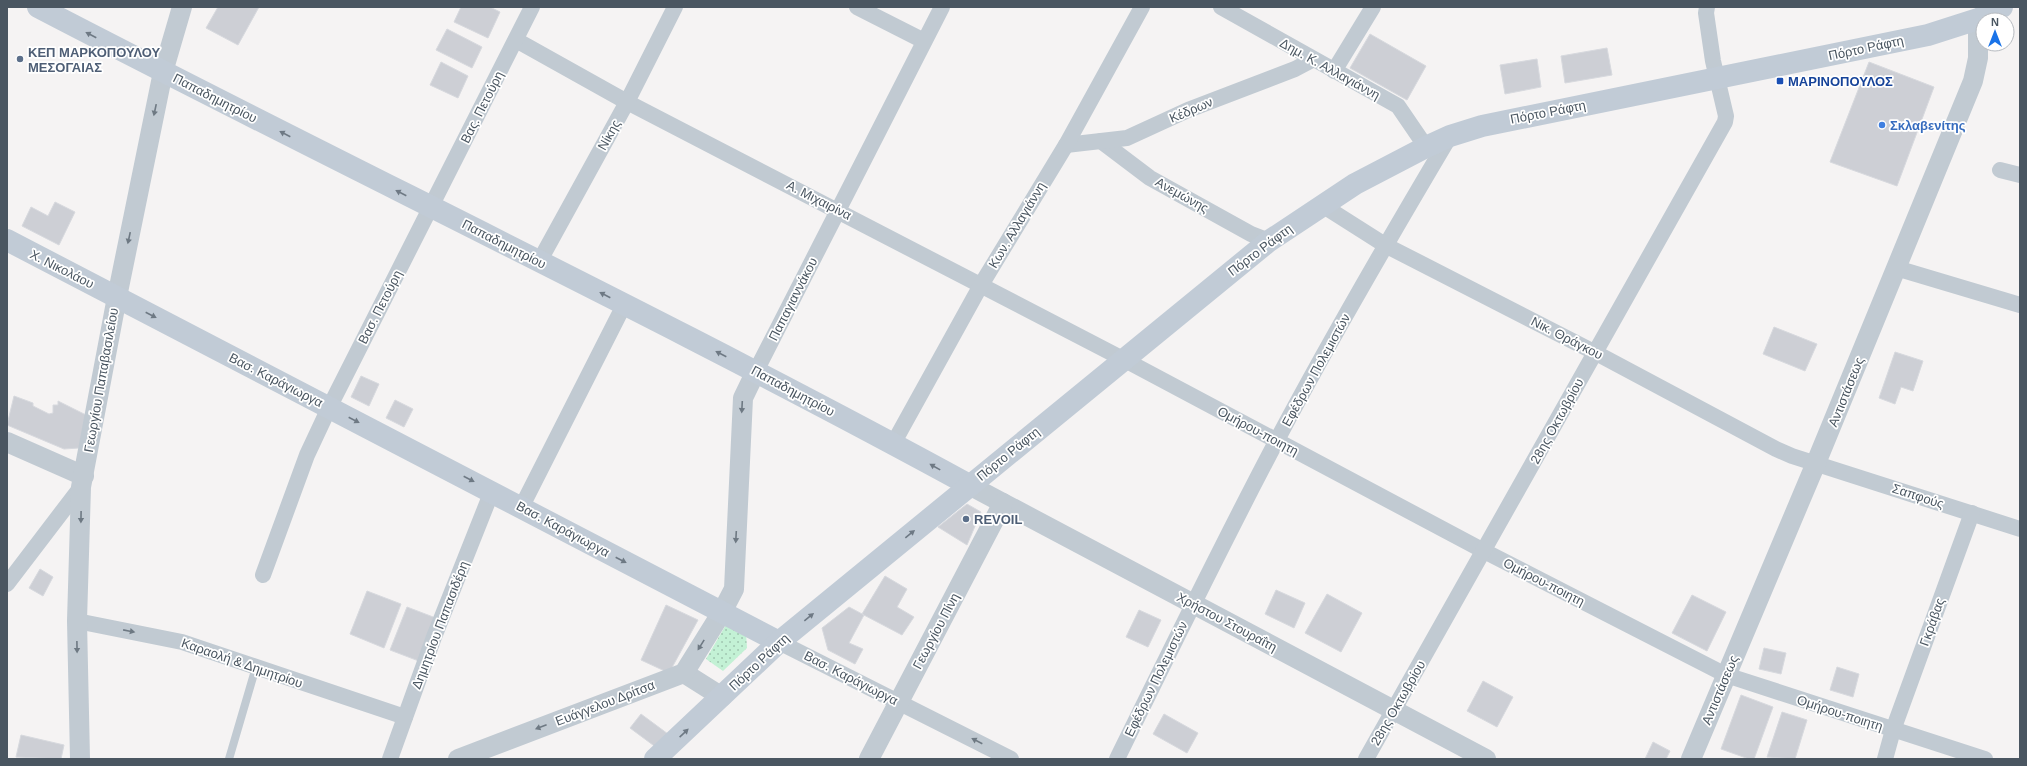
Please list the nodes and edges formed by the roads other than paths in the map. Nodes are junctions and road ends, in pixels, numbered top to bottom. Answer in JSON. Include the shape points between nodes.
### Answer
{"nodes":[{"id":1,"x":38,"y":7,"type":"edge"},
{"id":2,"x":182,"y":7,"type":"edge"},
{"id":3,"x":532,"y":7,"type":"edge"},
{"id":4,"x":675,"y":7,"type":"edge"},
{"id":5,"x":857,"y":7,"type":"edge"},
{"id":6,"x":942,"y":7,"type":"edge"},
{"id":7,"x":1142,"y":7,"type":"edge"},
{"id":8,"x":1220,"y":7,"type":"edge"},
{"id":9,"x":1373,"y":7,"type":"edge"},
{"id":10,"x":1707,"y":7,"type":"edge"},
{"id":11,"x":2002,"y":7,"type":"edge"},
{"id":12,"x":1992,"y":12,"type":"edge"},
{"id":13,"x":1975,"y":20,"type":"edge"},
{"id":14,"x":516,"y":40,"type":"junction"},
{"id":15,"x":924,"y":41,"type":"junction"},
{"id":16,"x":1978,"y":52,"type":"edge"},
{"id":17,"x":1312,"y":60,"type":"junction"},
{"id":18,"x":1334,"y":71,"type":"junction"},
{"id":19,"x":163,"y":72,"type":"junction"},
{"id":20,"x":1718,"y":79,"type":"junction"},
{"id":21,"x":627,"y":102,"type":"junction"},
{"id":22,"x":1450,"y":136,"type":"junction"},
{"id":23,"x":1101,"y":141,"type":"junction"},
{"id":24,"x":1066,"y":145,"type":"junction"},
{"id":25,"x":1426,"y":147,"type":"junction"},
{"id":26,"x":2000,"y":170,"type":"dead end"},
{"id":27,"x":2020,"y":176,"type":"edge"},
{"id":28,"x":1322,"y":205,"type":"junction"},
{"id":29,"x":430,"y":207,"type":"junction"},
{"id":30,"x":837,"y":210,"type":"junction"},
{"id":31,"x":7,"y":240,"type":"edge"},
{"id":32,"x":1269,"y":240,"type":"junction"},
{"id":33,"x":1385,"y":245,"type":"junction"},
{"id":34,"x":540,"y":262,"type":"junction"},
{"id":35,"x":1896,"y":268,"type":"junction"},
{"id":36,"x":981,"y":285,"type":"junction"},
{"id":37,"x":116,"y":297,"type":"junction"},
{"id":38,"x":624,"y":305,"type":"junction"},
{"id":39,"x":2020,"y":305,"type":"edge"},
{"id":40,"x":1596,"y":353,"type":"junction"},
{"id":41,"x":1124,"y":359,"type":"junction"},
{"id":42,"x":756,"y":371,"type":"junction"},
{"id":43,"x":329,"y":408,"type":"junction"},
{"id":44,"x":1277,"y":441,"type":"junction"},
{"id":45,"x":7,"y":442,"type":"edge"},
{"id":46,"x":893,"y":444,"type":"junction"},
{"id":47,"x":1816,"y":463,"type":"junction"},
{"id":48,"x":82,"y":481,"type":"junction"},
{"id":49,"x":969,"y":485,"type":"junction"},
{"id":50,"x":492,"y":491,"type":"junction"},
{"id":51,"x":1003,"y":503,"type":"junction"},
{"id":52,"x":521,"y":508,"type":"junction"},
{"id":53,"x":1972,"y":513,"type":"junction"},
{"id":54,"x":2020,"y":529,"type":"edge"},
{"id":55,"x":1484,"y":551,"type":"junction"},
{"id":56,"x":263,"y":575,"type":"dead end"},
{"id":57,"x":7,"y":584,"type":"edge"},
{"id":58,"x":1193,"y":604,"type":"junction"},
{"id":59,"x":722,"y":612,"type":"junction"},
{"id":60,"x":77,"y":622,"type":"junction"},
{"id":61,"x":779,"y":642,"type":"junction"},
{"id":62,"x":256,"y":667,"type":"junction"},
{"id":63,"x":684,"y":673,"type":"junction"},
{"id":64,"x":1726,"y":675,"type":"junction"},
{"id":65,"x":722,"y":697,"type":"junction"},
{"id":66,"x":898,"y":702,"type":"junction"},
{"id":67,"x":1394,"y":710,"type":"junction"},
{"id":68,"x":405,"y":717,"type":"junction"},
{"id":69,"x":1893,"y":730,"type":"junction"},
{"id":70,"x":80,"y":759,"type":"edge"},
{"id":71,"x":229,"y":759,"type":"edge"},
{"id":72,"x":390,"y":759,"type":"edge"},
{"id":73,"x":458,"y":759,"type":"edge"},
{"id":74,"x":655,"y":759,"type":"edge"},
{"id":75,"x":869,"y":759,"type":"edge"},
{"id":76,"x":1011,"y":759,"type":"edge"},
{"id":77,"x":1116,"y":759,"type":"edge"},
{"id":78,"x":1366,"y":759,"type":"edge"},
{"id":79,"x":1486,"y":759,"type":"edge"},
{"id":80,"x":1691,"y":759,"type":"edge"},
{"id":81,"x":1885,"y":759,"type":"edge"},
{"id":82,"x":1985,"y":759,"type":"edge"}],
"edges":[{"from":19,"to":1,"type":"main road","name":"Παπαδημητρίου","one_way":true},
{"from":2,"to":19,"type":"street","name":"Γεωργίου Παπαβασιλείου"},
{"from":3,"to":14,"type":"street","name":"Βας. Πετούρη"},
{"from":4,"to":21,"type":"street","name":"Νίκης"},
{"from":5,"to":15,"type":"street"},
{"from":6,"to":15,"type":"street","name":"Παπαγιαννάκου"},
{"from":7,"to":24,"type":"street","name":"Κων. Αλλαγιάννη"},
{"from":8,"to":17,"type":"street","name":"Δημ. Κ. Αλλαγιάννη"},
{"from":9,"to":18,"type":"street"},
{"from":10,"to":20,"type":"street","name":"28ης Οκτωβρίου","via":[[1708,27]]},
{"from":11,"to":12,"type":"main road","name":"Πόρτο Ράφτη"},
{"from":13,"to":20,"type":"main road","name":"Πόρτο Ράφτη","via":[[1928,35]]},
{"from":14,"to":21,"type":"street","name":"Α. Μιχαιρίνα"},
{"from":14,"to":29,"type":"street","name":"Βας. Πετούρη"},
{"from":15,"to":30,"type":"street","name":"Παπαγιαννάκου"},
{"from":16,"to":35,"type":"street","name":"Αντιστάσεως","via":[[1972,81]]},
{"from":17,"to":18,"type":"street","name":"Δημ. Κ. Αλλαγιάννη"},
{"from":17,"to":23,"type":"street","name":"Κέδρων","via":[[1188,110],[1127,138]]},
{"from":18,"to":25,"type":"street","name":"Δημ. Κ. Αλλαγιάννη","via":[[1398,106]]},
{"from":29,"to":19,"type":"main road","name":"Παπαδημητρίου","one_way":true},
{"from":19,"to":37,"type":"street","name":"Γεωργίου Παπαβασιλείου","one_way":true},
{"from":20,"to":22,"type":"main road","name":"Πόρτο Ράφτη","via":[[1496,122]]},
{"from":20,"to":40,"type":"street","name":"28ης Οκτωβρίου","via":[[1726,111],[1725,122]]},
{"from":21,"to":30,"type":"street","name":"Α. Μιχαιρίνα"},
{"from":21,"to":34,"type":"street","name":"Νίκης"},
{"from":22,"to":25,"type":"main road","name":"Πόρτο Ράφτη"},
{"from":22,"to":33,"type":"street","name":"Εφέδρων Πολεμιστών"},
{"from":23,"to":24,"type":"street","name":"Κέδρων"},
{"from":23,"to":32,"type":"street","name":"Ανεμώνης","via":[[1150,178],[1250,234]]},
{"from":24,"to":36,"type":"street","name":"Κων. Αλλαγιάννη"},
{"from":25,"to":28,"type":"main road","name":"Πόρτο Ράφτη","via":[[1355,184]]},
{"from":26,"to":27,"type":"street"},
{"from":28,"to":32,"type":"main road","name":"Πόρτο Ράφτη"},
{"from":28,"to":33,"type":"street","name":"Νικ. Θράγκου"},
{"from":29,"to":34,"type":"main road","name":"Παπαδημητρίου"},
{"from":29,"to":43,"type":"street","name":"Βασ. Πετούρη"},
{"from":30,"to":36,"type":"street","name":"Α. Μιχαιρίνα"},
{"from":30,"to":42,"type":"street","name":"Παπαγιαννάκου"},
{"from":31,"to":37,"type":"main road","name":"Χ. Νικολάου"},
{"from":32,"to":41,"type":"main road","name":"Πόρτο Ράφτη"},
{"from":33,"to":40,"type":"street","name":"Νικ. Θράγκου"},
{"from":33,"to":44,"type":"street","name":"Εφέδρων Πολεμιστών"},
{"from":38,"to":34,"type":"main road","name":"Παπαδημητρίου","one_way":true},
{"from":35,"to":39,"type":"street"},
{"from":35,"to":47,"type":"street","name":"Αντιστάσεως"},
{"from":36,"to":41,"type":"street","name":"Α. Μιχαιρίνα"},
{"from":36,"to":46,"type":"street","name":"Κων. Αλλαγιάννη"},
{"from":37,"to":43,"type":"main road","name":"Βασ. Καράγιωργα","one_way":true},
{"from":37,"to":48,"type":"street","name":"Γεωργίου Παπαβασιλείου"},
{"from":42,"to":38,"type":"main road","name":"Παπαδημητρίου","one_way":true},
{"from":38,"to":52,"type":"street"},
{"from":40,"to":47,"type":"street","name":"Νικ. Θράγκου","via":[[1776,449]]},
{"from":40,"to":55,"type":"street","name":"28ης Οκτωβρίου"},
{"from":41,"to":44,"type":"street","name":"Ομήρου-ποιητη"},
{"from":41,"to":49,"type":"main road","name":"Πόρτο Ράφτη"},
{"from":42,"to":46,"type":"main road","name":"Παπαδημητρίου"},
{"from":42,"to":59,"type":"street","name":"Παπαγιαννάκου","one_way":true,"via":[[743,398],[734,589]]},
{"from":43,"to":50,"type":"main road","name":"Βασ. Καράγιωργα","one_way":true},
{"from":43,"to":56,"type":"street","name":"Βασ. Πετούρη","via":[[307,455]]},
{"from":44,"to":55,"type":"street","name":"Ομήρου-ποιητη"},
{"from":44,"to":58,"type":"street","name":"Εφέδρων Πολεμιστών"},
{"from":45,"to":48,"type":"street"},
{"from":49,"to":46,"type":"main road","name":"Παπαδημητρίου","one_way":true},
{"from":47,"to":53,"type":"street","name":"Σαπφούς"},
{"from":47,"to":64,"type":"street","name":"Αντιστάσεως"},
{"from":48,"to":57,"type":"street"},
{"from":48,"to":60,"type":"street","name":"Γεωργίου Παπαβασιλείου","one_way":true},
{"from":49,"to":51,"type":"street","name":"Χρήστου Στουραΐτη"},
{"from":61,"to":49,"type":"main road","name":"Πόρτο Ράφτη","one_way":true},
{"from":50,"to":52,"type":"main road","name":"Βασ. Καράγιωργα"},
{"from":50,"to":68,"type":"street","name":"Δημητρίου Παπασιδέρη"},
{"from":51,"to":58,"type":"street","name":"Χρήστου Στουραΐτη"},
{"from":51,"to":66,"type":"street","name":"Γεωργίου Πίνη"},
{"from":52,"to":59,"type":"main road","name":"Βασ. Καράγιωργα","one_way":true},
{"from":53,"to":54,"type":"street","name":"Σαπφούς"},
{"from":53,"to":69,"type":"street","name":"Γκράβας"},
{"from":55,"to":64,"type":"street","name":"Ομήρου-ποιητη"},
{"from":55,"to":67,"type":"street","name":"28ης Οκτωβρίου"},
{"from":58,"to":67,"type":"street","name":"Χρήστου Στουραΐτη"},
{"from":58,"to":77,"type":"street","name":"Εφέδρων Πολεμιστών"},
{"from":59,"to":61,"type":"main road","name":"Βασ. Καράγιωργα"},
{"from":59,"to":63,"type":"street","one_way":true},
{"from":60,"to":62,"type":"street","name":"Καραολή & Δημητρίου","one_way":true,"via":[[182,642]]},
{"from":60,"to":70,"type":"street","name":"Γεωργίου Παπαβασιλείου","one_way":true},
{"from":61,"to":65,"type":"main road","name":"Πόρτο Ράφτη"},
{"from":61,"to":66,"type":"street","name":"Βασ. Καράγιωργα"},
{"from":62,"to":68,"type":"street","name":"Καραολή & Δημητρίου"},
{"from":62,"to":71,"type":"lane"},
{"from":63,"to":65,"type":"street"},
{"from":63,"to":73,"type":"street","name":"Ευάγγελου Δρίτσα","one_way":true},
{"from":64,"to":69,"type":"street","name":"Ομήρου-ποιητη"},
{"from":64,"to":80,"type":"street","name":"Αντιστάσεως"},
{"from":74,"to":65,"type":"main road","name":"Πόρτο Ράφτη","one_way":true},
{"from":66,"to":75,"type":"street","name":"Γεωργίου Πίνη"},
{"from":76,"to":66,"type":"street","name":"Βασ. Καράγιωργα","one_way":true},
{"from":67,"to":78,"type":"street","name":"28ης Οκτωβρίου"},
{"from":67,"to":79,"type":"street","name":"Χρήστου Στουραΐτη"},
{"from":68,"to":72,"type":"street","name":"Δημητρίου Παπασιδέρη"},
{"from":69,"to":81,"type":"street","name":"Γκράβας"},
{"from":69,"to":82,"type":"street","name":"Ομήρου-ποιητη"}]}
